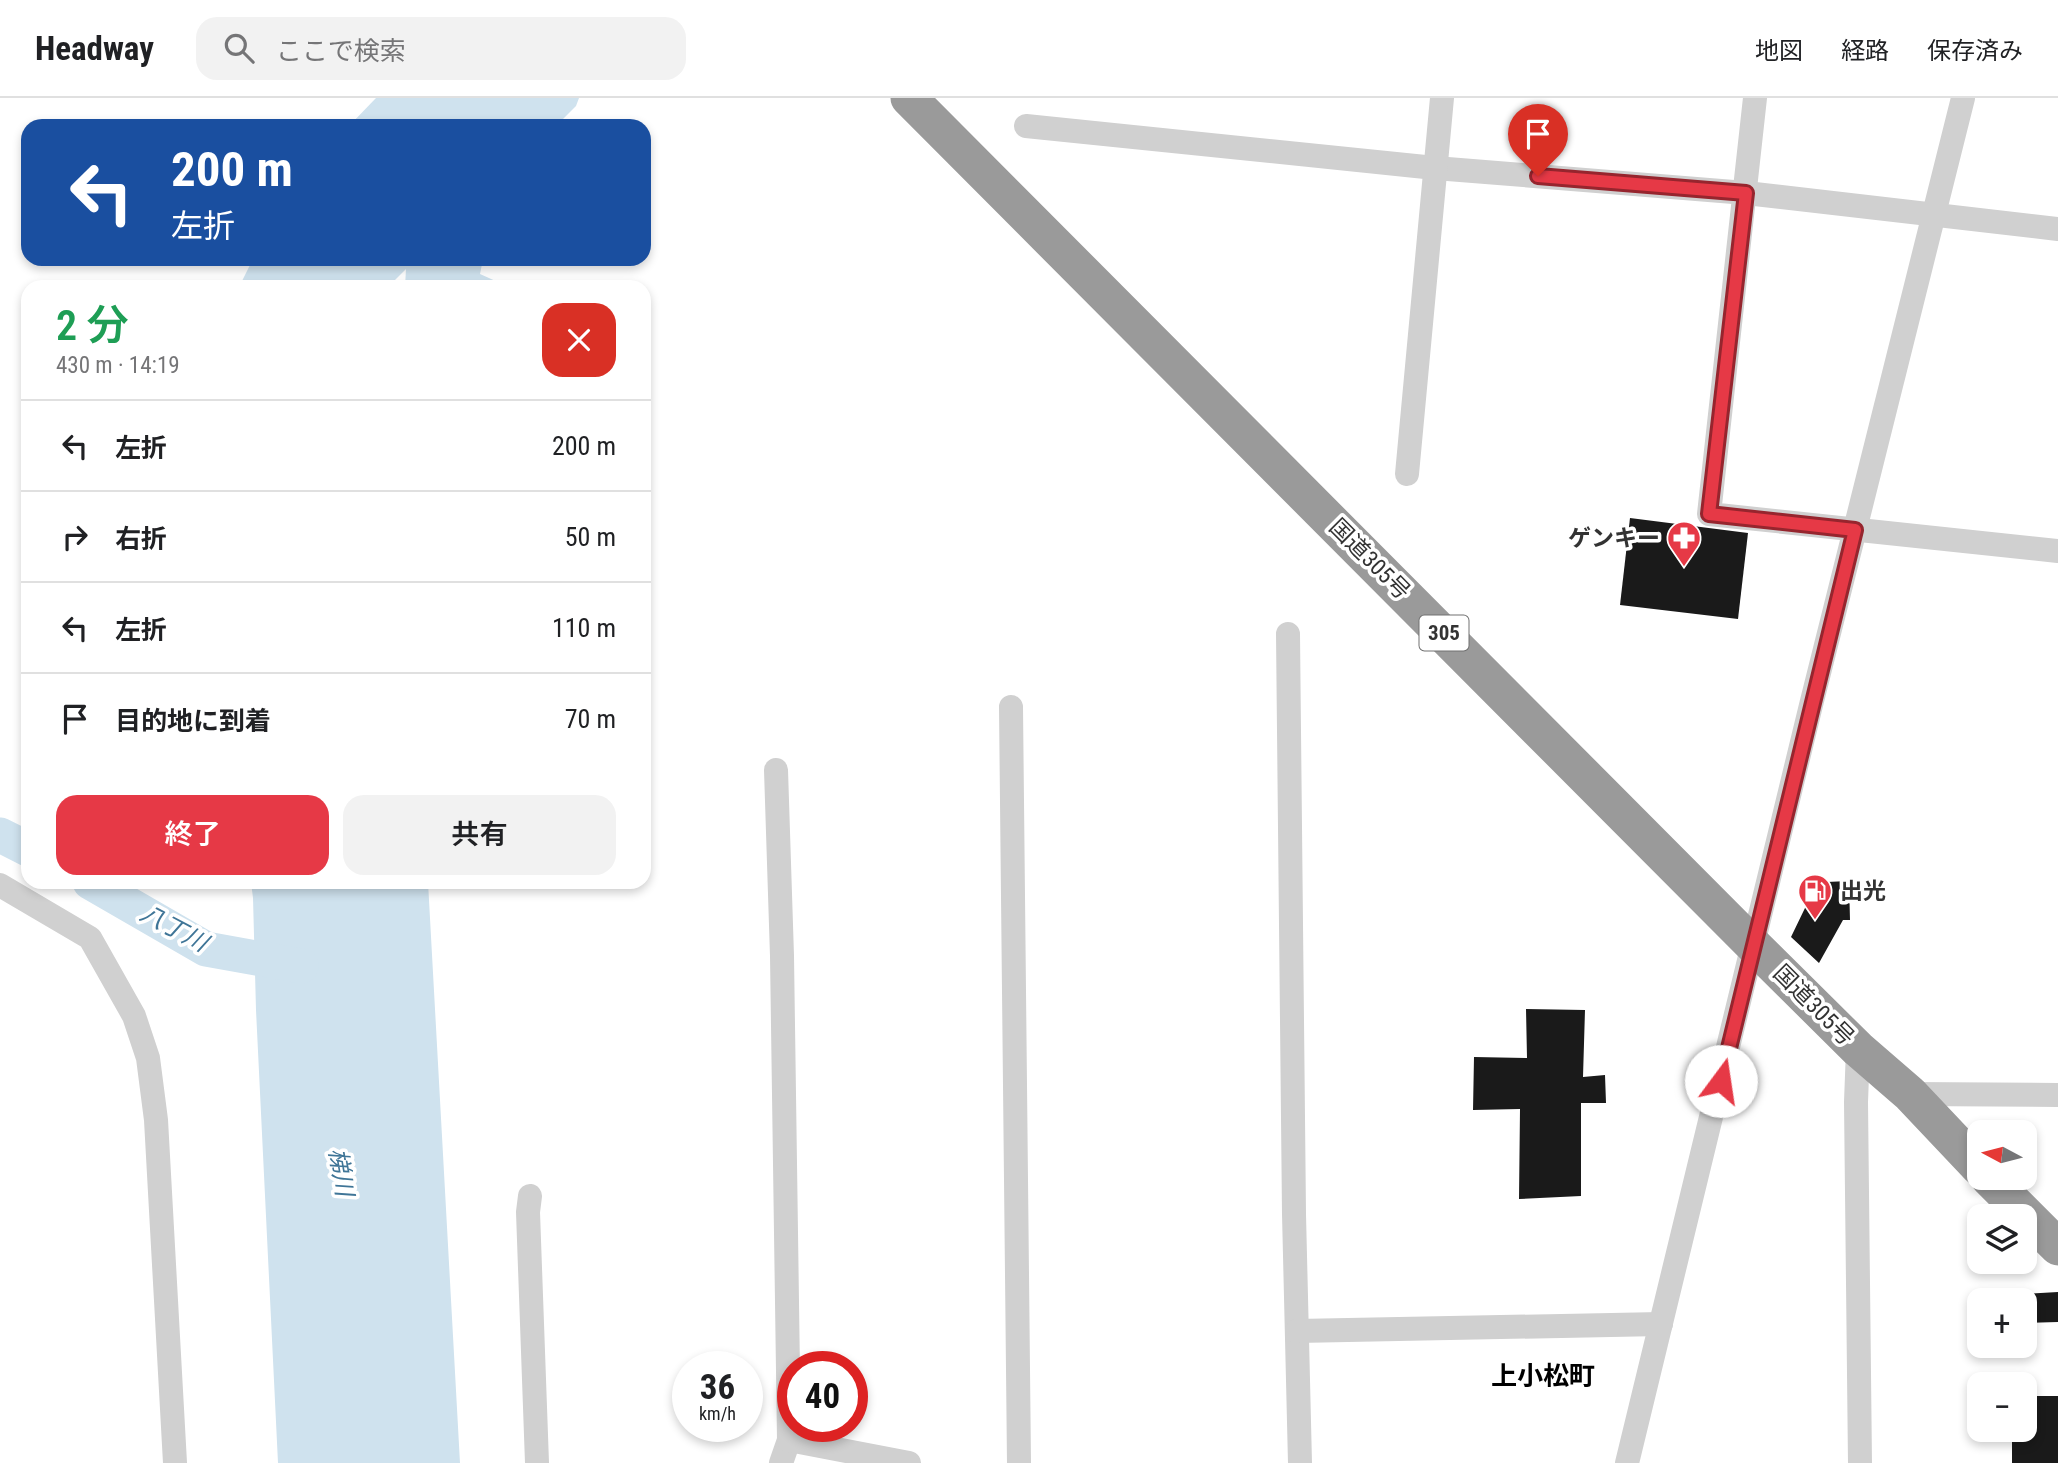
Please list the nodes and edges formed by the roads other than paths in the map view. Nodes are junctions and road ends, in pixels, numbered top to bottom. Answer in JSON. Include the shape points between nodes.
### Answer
{"nodes":[{"id":1,"x":909,"y":98,"type":"edge"},
{"id":2,"x":1442,"y":98,"type":"edge"},
{"id":3,"x":1755,"y":98,"type":"edge"},
{"id":4,"x":1963,"y":98,"type":"edge"},
{"id":5,"x":1026,"y":127,"type":"dead end"},
{"id":6,"x":1435,"y":168,"type":"junction"},
{"id":7,"x":1746,"y":193,"type":"junction"},
{"id":8,"x":1934,"y":215,"type":"junction"},
{"id":9,"x":2058,"y":229,"type":"edge"},
{"id":10,"x":1407,"y":474,"type":"dead end"},
{"id":11,"x":1855,"y":530,"type":"junction"},
{"id":12,"x":2058,"y":551,"type":"edge"},
{"id":13,"x":1288,"y":634,"type":"dead end"},
{"id":14,"x":1011,"y":707,"type":"dead end"},
{"id":15,"x":776,"y":770,"type":"dead end"},
{"id":16,"x":0,"y":884,"type":"edge"},
{"id":17,"x":1754,"y":946,"type":"junction"},
{"id":18,"x":1858,"y":1049,"type":"junction"},
{"id":19,"x":1910,"y":1094,"type":"junction"},
{"id":20,"x":2058,"y":1095,"type":"edge"},
{"id":21,"x":1967,"y":1154,"type":"edge"},
{"id":22,"x":2001,"y":1190,"type":"edge"},
{"id":23,"x":530,"y":1196,"type":"dead end"},
{"id":24,"x":2058,"y":1247,"type":"edge"},
{"id":25,"x":1661,"y":1324,"type":"junction"},
{"id":26,"x":1297,"y":1331,"type":"junction"},
{"id":27,"x":785,"y":1452,"type":"edge"},
{"id":28,"x":175,"y":1463,"type":"edge"},
{"id":29,"x":537,"y":1463,"type":"edge"},
{"id":30,"x":909,"y":1463,"type":"edge"},
{"id":31,"x":1019,"y":1463,"type":"edge"},
{"id":32,"x":1300,"y":1463,"type":"edge"},
{"id":33,"x":1627,"y":1463,"type":"edge"},
{"id":34,"x":1860,"y":1463,"type":"edge"}],
"edges":[{"from":1,"to":17,"type":"highway","name":"国道305号","number":"305"},
{"from":2,"to":6,"type":"street"},
{"from":3,"to":7,"type":"street"},
{"from":4,"to":8,"type":"street"},
{"from":5,"to":6,"type":"street"},
{"from":6,"to":7,"type":"street"},
{"from":6,"to":10,"type":"street"},
{"from":7,"to":8,"type":"street"},
{"from":7,"to":11,"type":"street","via":[[1709,514]]},
{"from":8,"to":9,"type":"street"},
{"from":8,"to":11,"type":"street"},
{"from":11,"to":12,"type":"street"},
{"from":11,"to":17,"type":"street"},
{"from":13,"to":26,"type":"street"},
{"from":14,"to":31,"type":"street"},
{"from":15,"to":27,"type":"street","via":[[782,956]]},
{"from":16,"to":28,"type":"street","via":[[90,938],[134,1016],[148,1058],[156,1120]]},
{"from":17,"to":18,"type":"highway","name":"国道305号","number":"305"},
{"from":17,"to":25,"type":"street"},
{"from":18,"to":19,"type":"highway","name":"国道305号","number":"305"},
{"from":18,"to":34,"type":"street"},
{"from":19,"to":20,"type":"street"},
{"from":19,"to":21,"type":"highway","name":"国道305号","number":"305"},
{"from":22,"to":24,"type":"highway"},
{"from":23,"to":29,"type":"street"},
{"from":25,"to":26,"type":"street"},
{"from":25,"to":33,"type":"street"},
{"from":26,"to":32,"type":"street"},
{"from":27,"to":30,"type":"street"}]}
